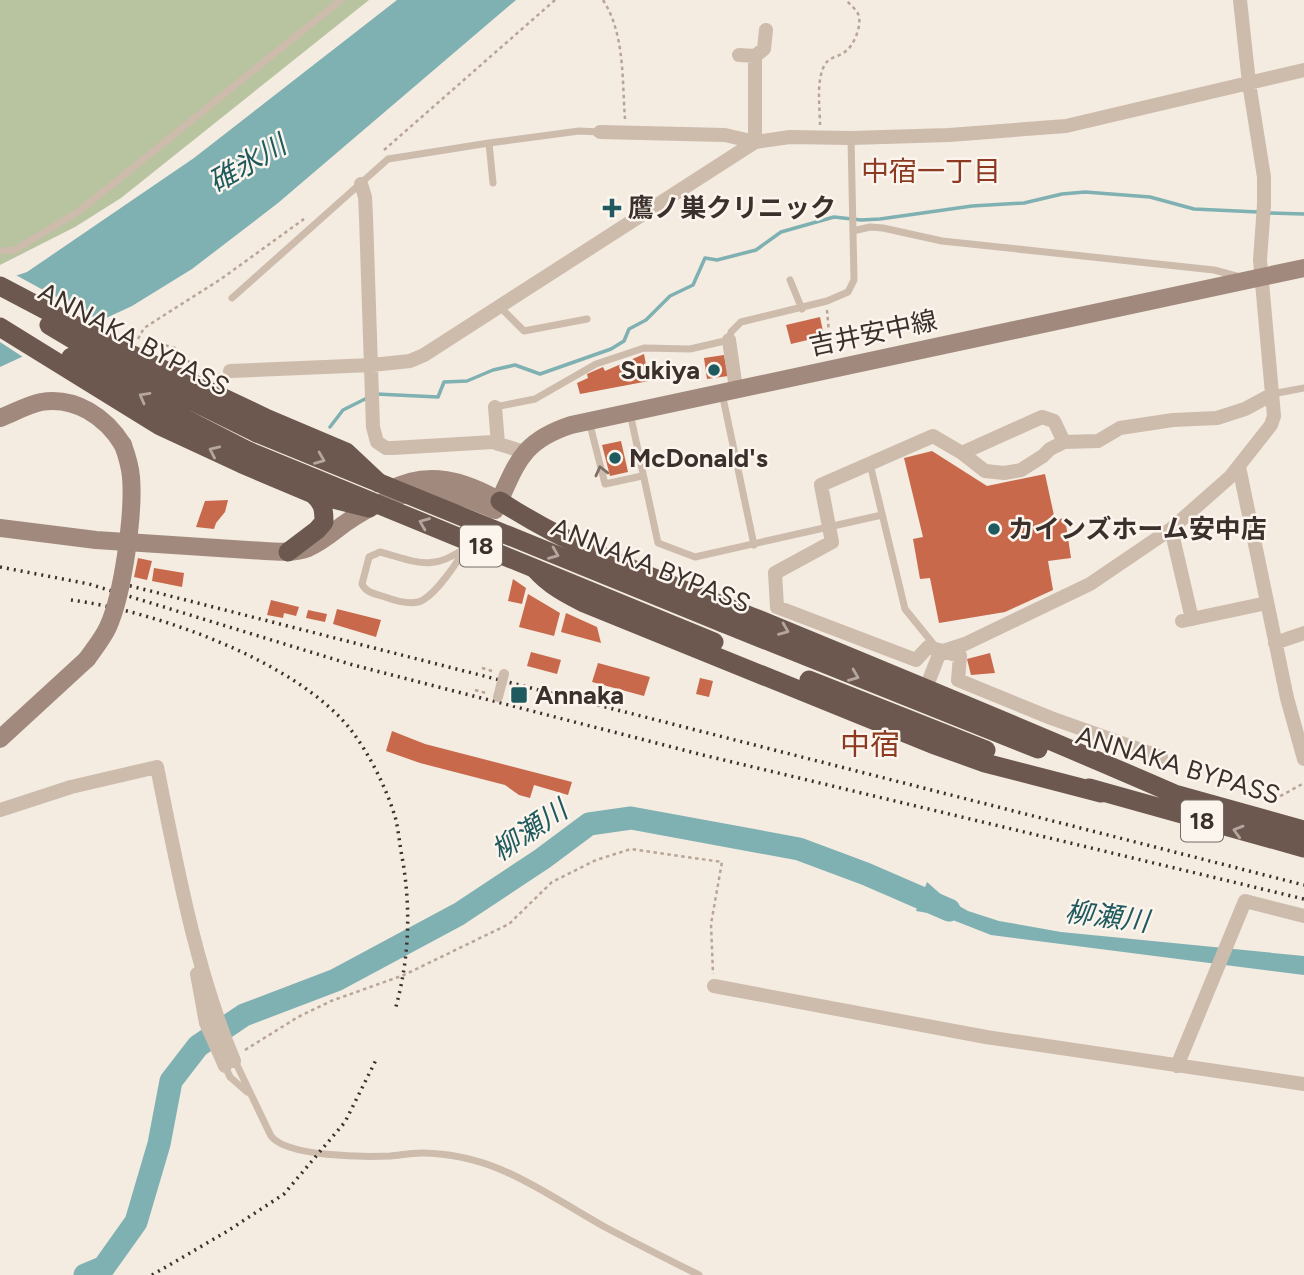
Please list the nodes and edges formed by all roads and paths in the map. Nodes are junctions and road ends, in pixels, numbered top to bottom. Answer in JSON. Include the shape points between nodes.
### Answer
{"nodes":[{"id":1,"x":341,"y":0,"type":"edge"},
{"id":2,"x":555,"y":0,"type":"edge"},
{"id":3,"x":603,"y":0,"type":"edge"},
{"id":4,"x":846,"y":0,"type":"edge"},
{"id":5,"x":1240,"y":0,"type":"edge"},
{"id":6,"x":766,"y":30,"type":"dead end"},
{"id":7,"x":739,"y":55,"type":"dead end"},
{"id":8,"x":755,"y":56,"type":"junction"},
{"id":9,"x":1304,"y":70,"type":"edge"},
{"id":10,"x":1249,"y":83,"type":"junction"},
{"id":11,"x":600,"y":132,"type":"joint"},
{"id":12,"x":626,"y":134,"type":"junction"},
{"id":13,"x":820,"y":137,"type":"junction"},
{"id":14,"x":851,"y":138,"type":"junction"},
{"id":15,"x":755,"y":142,"type":"junction"},
{"id":16,"x":489,"y":143,"type":"junction"},
{"id":17,"x":383,"y":150,"type":"dead end"},
{"id":18,"x":493,"y":183,"type":"dead end"},
{"id":19,"x":360,"y":184,"type":"junction"},
{"id":20,"x":313,"y":212,"type":"dead end"},
{"id":21,"x":853,"y":231,"type":"junction"},
{"id":22,"x":0,"y":251,"type":"edge"},
{"id":23,"x":1304,"y":268,"type":"edge"},
{"id":24,"x":1256,"y":278,"type":"junction"},
{"id":25,"x":790,"y":280,"type":"dead end"},
{"id":26,"x":0,"y":286,"type":"edge"},
{"id":27,"x":0,"y":296,"type":"edge"},
{"id":28,"x":232,"y":298,"type":"dead end"},
{"id":29,"x":827,"y":301,"type":"junction"},
{"id":30,"x":500,"y":306,"type":"junction"},
{"id":31,"x":802,"y":309,"type":"junction"},
{"id":32,"x":0,"y":317,"type":"edge"},
{"id":33,"x":587,"y":319,"type":"dead end"},
{"id":34,"x":0,"y":327,"type":"edge"},
{"id":35,"x":729,"y":340,"type":"junction"},
{"id":36,"x":142,"y":342,"type":"dead end"},
{"id":37,"x":154,"y":354,"type":"dead end"},
{"id":38,"x":94,"y":360,"type":"junction"},
{"id":39,"x":191,"y":365,"type":"dead end"},
{"id":40,"x":372,"y":365,"type":"junction"},
{"id":41,"x":199,"y":368,"type":"dead end"},
{"id":42,"x":832,"y":370,"type":"junction"},
{"id":43,"x":230,"y":372,"type":"joint"},
{"id":44,"x":1304,"y":388,"type":"edge"},
{"id":45,"x":729,"y":391,"type":"junction"},
{"id":46,"x":1271,"y":394,"type":"junction"},
{"id":47,"x":495,"y":407,"type":"joint"},
{"id":48,"x":629,"y":412,"type":"junction"},
{"id":49,"x":0,"y":418,"type":"edge"},
{"id":50,"x":589,"y":421,"type":"junction"},
{"id":51,"x":1064,"y":442,"type":"junction"},
{"id":52,"x":498,"y":444,"type":"junction"},
{"id":53,"x":524,"y":452,"type":"junction"},
{"id":54,"x":962,"y":453,"type":"junction"},
{"id":55,"x":870,"y":464,"type":"junction"},
{"id":56,"x":1239,"y":467,"type":"junction"},
{"id":57,"x":642,"y":476,"type":"junction"},
{"id":58,"x":387,"y":491,"type":"junction"},
{"id":59,"x":313,"y":494,"type":"junction"},
{"id":60,"x":498,"y":506,"type":"junction"},
{"id":61,"x":369,"y":508,"type":"junction"},
{"id":62,"x":883,"y":515,"type":"junction"},
{"id":63,"x":0,"y":528,"type":"edge"},
{"id":64,"x":829,"y":528,"type":"junction"},
{"id":65,"x":1171,"y":529,"type":"junction"},
{"id":66,"x":754,"y":545,"type":"junction"},
{"id":67,"x":465,"y":548,"type":"joint"},
{"id":68,"x":288,"y":552,"type":"junction"},
{"id":69,"x":632,"y":568,"type":"junction"},
{"id":70,"x":1267,"y":603,"type":"junction"},
{"id":71,"x":616,"y":616,"type":"junction"},
{"id":72,"x":1304,"y":633,"type":"edge"},
{"id":73,"x":1275,"y":643,"type":"junction"},
{"id":74,"x":940,"y":652,"type":"junction"},
{"id":75,"x":504,"y":674,"type":"dead end"},
{"id":76,"x":926,"y":688,"type":"junction"},
{"id":77,"x":498,"y":696,"type":"joint"},
{"id":78,"x":523,"y":703,"type":"dead end"},
{"id":79,"x":0,"y":739,"type":"edge"},
{"id":80,"x":1161,"y":757,"type":"dead end"},
{"id":81,"x":1304,"y":759,"type":"edge"},
{"id":82,"x":1304,"y":783,"type":"edge"},
{"id":83,"x":1101,"y":793,"type":"junction"},
{"id":84,"x":1177,"y":795,"type":"junction"},
{"id":85,"x":1268,"y":803,"type":"dead end"},
{"id":86,"x":0,"y":810,"type":"edge"},
{"id":87,"x":1304,"y":830,"type":"edge"},
{"id":88,"x":1304,"y":848,"type":"edge"},
{"id":89,"x":1304,"y":916,"type":"edge"},
{"id":90,"x":714,"y":986,"type":"joint"},
{"id":91,"x":228,"y":1058,"type":"junction"},
{"id":92,"x":1177,"y":1066,"type":"junction"},
{"id":93,"x":1304,"y":1084,"type":"edge"},
{"id":94,"x":699,"y":1275,"type":"edge"}],
"edges":[{"from":1,"to":22,"type":"lane","via":[[79,211],[15,250]]},
{"from":2,"to":17,"type":"path"},
{"from":3,"to":12,"type":"path","via":[[619,48]]},
{"from":4,"to":13,"type":"path","via":[[859,16],[858,28],[848,50],[826,61],[820,76]]},
{"from":5,"to":10,"type":"street"},
{"from":6,"to":8,"type":"street","via":[[764,49]]},
{"from":7,"to":8,"type":"street"},
{"from":8,"to":15,"type":"street"},
{"from":9,"to":10,"type":"street"},
{"from":10,"to":14,"type":"street","via":[[1066,126]]},
{"from":10,"to":24,"type":"street","via":[[1264,177]]},
{"from":11,"to":12,"type":"street"},
{"from":11,"to":16,"type":"lane"},
{"from":12,"to":15,"type":"street","via":[[725,135]]},
{"from":13,"to":14,"type":"street"},
{"from":13,"to":15,"type":"street"},
{"from":14,"to":21,"type":"lane"},
{"from":15,"to":30,"type":"street"},
{"from":16,"to":18,"type":"lane"},
{"from":16,"to":19,"type":"lane","via":[[394,157]]},
{"from":19,"to":28,"type":"lane"},
{"from":19,"to":40,"type":"street","via":[[365,197]]},
{"from":20,"to":36,"type":"path","via":[[144,328],[137,340]]},
{"from":21,"to":24,"type":"lane","via":[[883,228],[942,241]]},
{"from":21,"to":29,"type":"lane","via":[[854,280],[848,292]]},
{"from":23,"to":24,"type":"main road","name":"吉井安中線"},
{"from":24,"to":42,"type":"main road","name":"吉井安中線"},
{"from":24,"to":46,"type":"street"},
{"from":25,"to":31,"type":"lane"},
{"from":26,"to":38,"type":"highway","number":"18"},
{"from":27,"to":38,"type":"highway","name":"ANNAKA BYPASS","number":"18"},
{"from":29,"to":31,"type":"lane"},
{"from":29,"to":42,"type":"path"},
{"from":30,"to":33,"type":"lane","via":[[524,331]]},
{"from":30,"to":40,"type":"street","via":[[424,355]]},
{"from":31,"to":35,"type":"lane","via":[[741,322]]},
{"from":32,"to":38,"type":"highway","name":"ANNAKA BYPASS","number":"18"},
{"from":34,"to":38,"type":"highway"},
{"from":35,"to":45,"type":"street"},
{"from":35,"to":47,"type":"lane","via":[[690,349],[644,348],[596,364],[535,399]]},
{"from":37,"to":39,"type":"path","via":[[165,345],[181,352]]},
{"from":38,"to":58,"type":"highway","via":[[268,419],[346,452]]},
{"from":59,"to":38,"type":"highway","one_way":true,"via":[[160,426]]},
{"from":83,"to":38,"type":"highway","name":"ANNAKA BYPASS","number":"18","one_way":true,"bridge":true,"via":[[714,642],[248,451]]},
{"from":38,"to":84,"type":"highway","name":"ANNAKA BYPASS","number":"18","one_way":true,"bridge":true,"via":[[257,433],[723,623],[1044,751]]},
{"from":40,"to":43,"type":"street"},
{"from":40,"to":52,"type":"street","via":[[373,434],[380,445]]},
{"from":41,"to":43,"type":"path","via":[[217,375]]},
{"from":42,"to":45,"type":"main road","name":"吉井安中線"},
{"from":44,"to":46,"type":"lane"},
{"from":45,"to":48,"type":"main road","name":"吉井安中線"},
{"from":45,"to":66,"type":"lane"},
{"from":46,"to":51,"type":"street","via":[[1217,418],[1173,419],[1120,428],[1098,441]]},
{"from":46,"to":56,"type":"street","via":[[1271,425]]},
{"from":47,"to":52,"type":"street"},
{"from":48,"to":50,"type":"main road","name":"吉井安中線"},
{"from":48,"to":57,"type":"lane"},
{"from":49,"to":79,"type":"main road","bridge":true,"via":[[51,401],[75,405],[111,428],[129,460],[131,480],[121,580],[108,627],[87,659]]},
{"from":50,"to":53,"type":"main road","name":"吉井安中線","via":[[546,434]]},
{"from":57,"to":50,"type":"lane","one_way":true,"via":[[605,484]]},
{"from":51,"to":54,"type":"street","via":[[1021,470],[1004,473],[985,471]]},
{"from":51,"to":54,"type":"street","via":[[1054,421],[1042,417]]},
{"from":52,"to":53,"type":"street"},
{"from":53,"to":60,"type":"main road","name":"吉井安中線"},
{"from":54,"to":55,"type":"street","via":[[933,436]]},
{"from":55,"to":62,"type":"lane"},
{"from":55,"to":64,"type":"street","via":[[821,485]]},
{"from":56,"to":65,"type":"street"},
{"from":56,"to":70,"type":"street"},
{"from":57,"to":66,"type":"lane","via":[[658,543],[695,557]]},
{"from":58,"to":60,"type":"main road","via":[[412,480],[436,478],[473,487]]},
{"from":58,"to":61,"type":"main road"},
{"from":59,"to":61,"type":"highway"},
{"from":59,"to":68,"type":"highway","via":[[321,501],[324,522]]},
{"from":60,"to":61,"type":"main road","via":[[431,491],[406,493]]},
{"from":60,"to":69,"type":"highway"},
{"from":60,"to":71,"type":"highway","via":[[544,580]]},
{"from":61,"to":68,"type":"main road","via":[[322,541]]},
{"from":62,"to":64,"type":"lane"},
{"from":62,"to":74,"type":"lane","via":[[905,609]]},
{"from":63,"to":68,"type":"main road","via":[[96,540]]},
{"from":64,"to":66,"type":"lane"},
{"from":64,"to":74,"type":"street","via":[[832,542],[775,573],[777,607],[916,660],[928,647]]},
{"from":65,"to":70,"type":"street","via":[[1187,620]]},
{"from":65,"to":74,"type":"street","via":[[1090,584]]},
{"from":67,"to":67,"type":"lane","via":[[456,566],[423,600],[393,600],[362,584],[369,557],[376,553],[431,564],[452,558]]},
{"from":69,"to":71,"type":"highway"},
{"from":69,"to":76,"type":"highway","one_way":true},
{"from":70,"to":73,"type":"street"},
{"from":71,"to":83,"type":"highway","via":[[985,763]]},
{"from":72,"to":73,"type":"street"},
{"from":73,"to":81,"type":"street"},
{"from":74,"to":76,"type":"street"},
{"from":74,"to":80,"type":"street","via":[[960,656],[958,680]]},
{"from":75,"to":77,"type":"street","bridge":true},
{"from":76,"to":84,"type":"highway"},
{"from":77,"to":78,"type":"path"},
{"from":82,"to":85,"type":"path"},
{"from":88,"to":83,"type":"highway","name":"ANNAKA BYPASS","number":"18","one_way":true},
{"from":84,"to":87,"type":"highway","name":"ANNAKA BYPASS","number":"18"},
{"from":86,"to":91,"type":"street","via":[[157,767],[212,1020]]},
{"from":89,"to":92,"type":"street","via":[[1245,901]]},
{"from":90,"to":91,"type":"path","via":[[711,924],[722,862],[631,849],[552,882],[509,924],[404,975],[331,1001]]},
{"from":90,"to":92,"type":"street","via":[[986,1037]]},
{"from":91,"to":94,"type":"lane","via":[[271,1136],[282,1145],[319,1154],[423,1153],[486,1163],[512,1172]]},
{"from":92,"to":93,"type":"street"}]}
